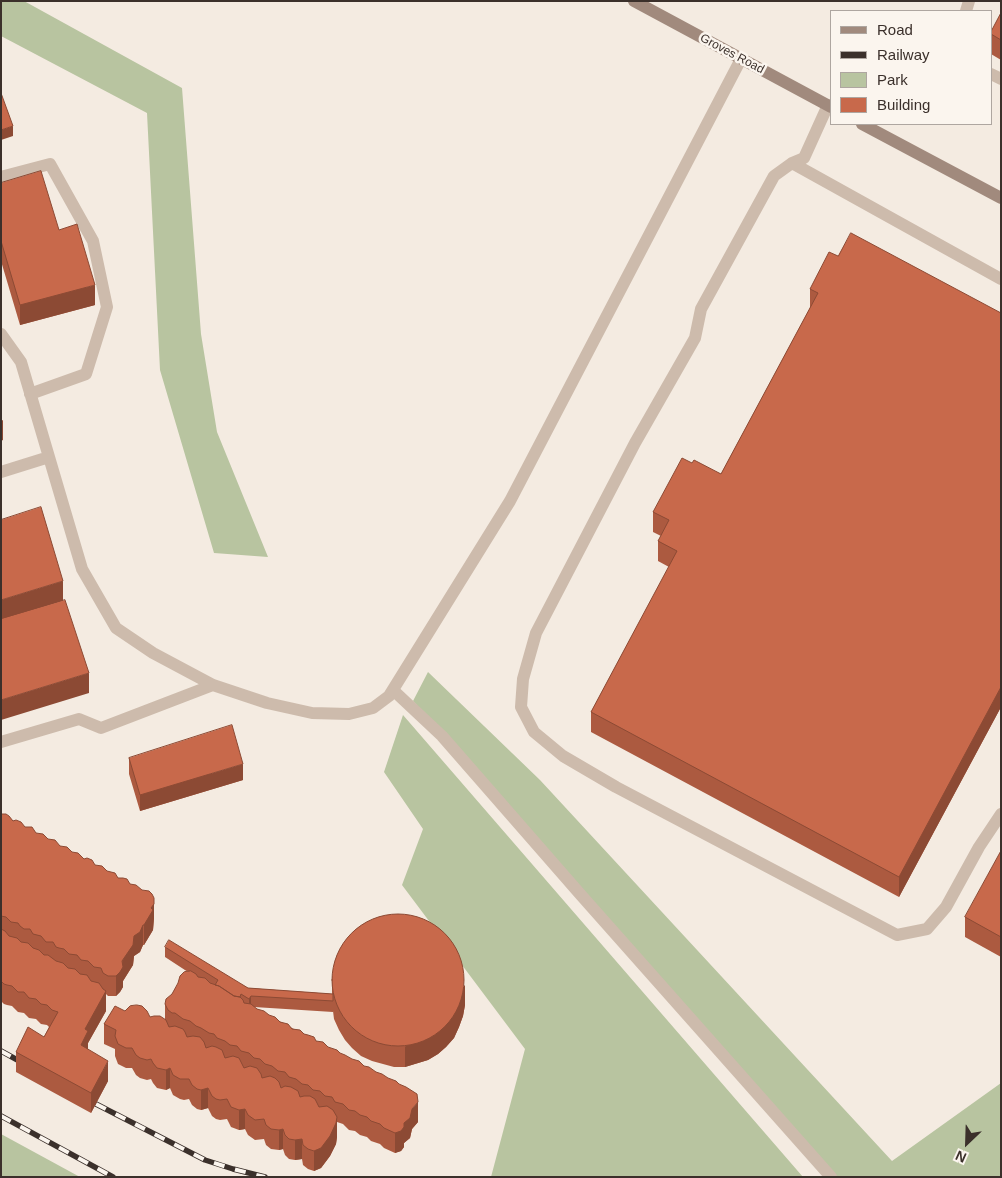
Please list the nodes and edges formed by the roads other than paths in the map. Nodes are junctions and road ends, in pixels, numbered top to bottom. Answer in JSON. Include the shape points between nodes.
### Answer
{"nodes":[{"id":1,"x":634,"y":1,"type":"edge"},
{"id":2,"x":741,"y":59,"type":"junction"},
{"id":3,"x":829,"y":106,"type":"edge"},
{"id":4,"x":864,"y":125,"type":"edge"},
{"id":5,"x":792,"y":163,"type":"junction"},
{"id":6,"x":1,"y":177,"type":"edge"},
{"id":7,"x":1001,"y":198,"type":"edge"},
{"id":8,"x":1001,"y":279,"type":"edge"},
{"id":9,"x":1,"y":334,"type":"edge"},
{"id":10,"x":30,"y":394,"type":"junction"},
{"id":11,"x":49,"y":457,"type":"junction"},
{"id":12,"x":1,"y":472,"type":"edge"},
{"id":13,"x":213,"y":685,"type":"junction"},
{"id":14,"x":393,"y":690,"type":"junction"},
{"id":15,"x":1,"y":742,"type":"edge"},
{"id":16,"x":1001,"y":814,"type":"edge"},
{"id":17,"x":832,"y":1177,"type":"edge"}],
"edges":[{"from":1,"to":2,"type":"street","name":"Groves Road"},
{"from":2,"to":3,"type":"street","name":"Groves Road"},
{"from":2,"to":14,"type":"lane","via":[[510,501]]},
{"from":3,"to":5,"type":"lane","via":[[804,158]]},
{"from":4,"to":7,"type":"street"},
{"from":5,"to":8,"type":"lane"},
{"from":5,"to":16,"type":"lane","via":[[774,176],[701,309],[695,338],[635,443],[536,633],[523,679],[521,708],[534,732],[563,756],[896,935],[927,929],[946,907]]},
{"from":6,"to":10,"type":"lane","via":[[50,164],[93,241],[107,307],[86,374]]},
{"from":9,"to":10,"type":"lane","via":[[21,362]]},
{"from":10,"to":11,"type":"lane"},
{"from":11,"to":12,"type":"lane"},
{"from":11,"to":13,"type":"lane","via":[[82,569],[116,628]]},
{"from":13,"to":14,"type":"lane","via":[[267,704],[349,714],[372,708]]},
{"from":13,"to":15,"type":"lane","via":[[102,728],[80,719]]},
{"from":14,"to":17,"type":"lane","via":[[442,736]]}]}
